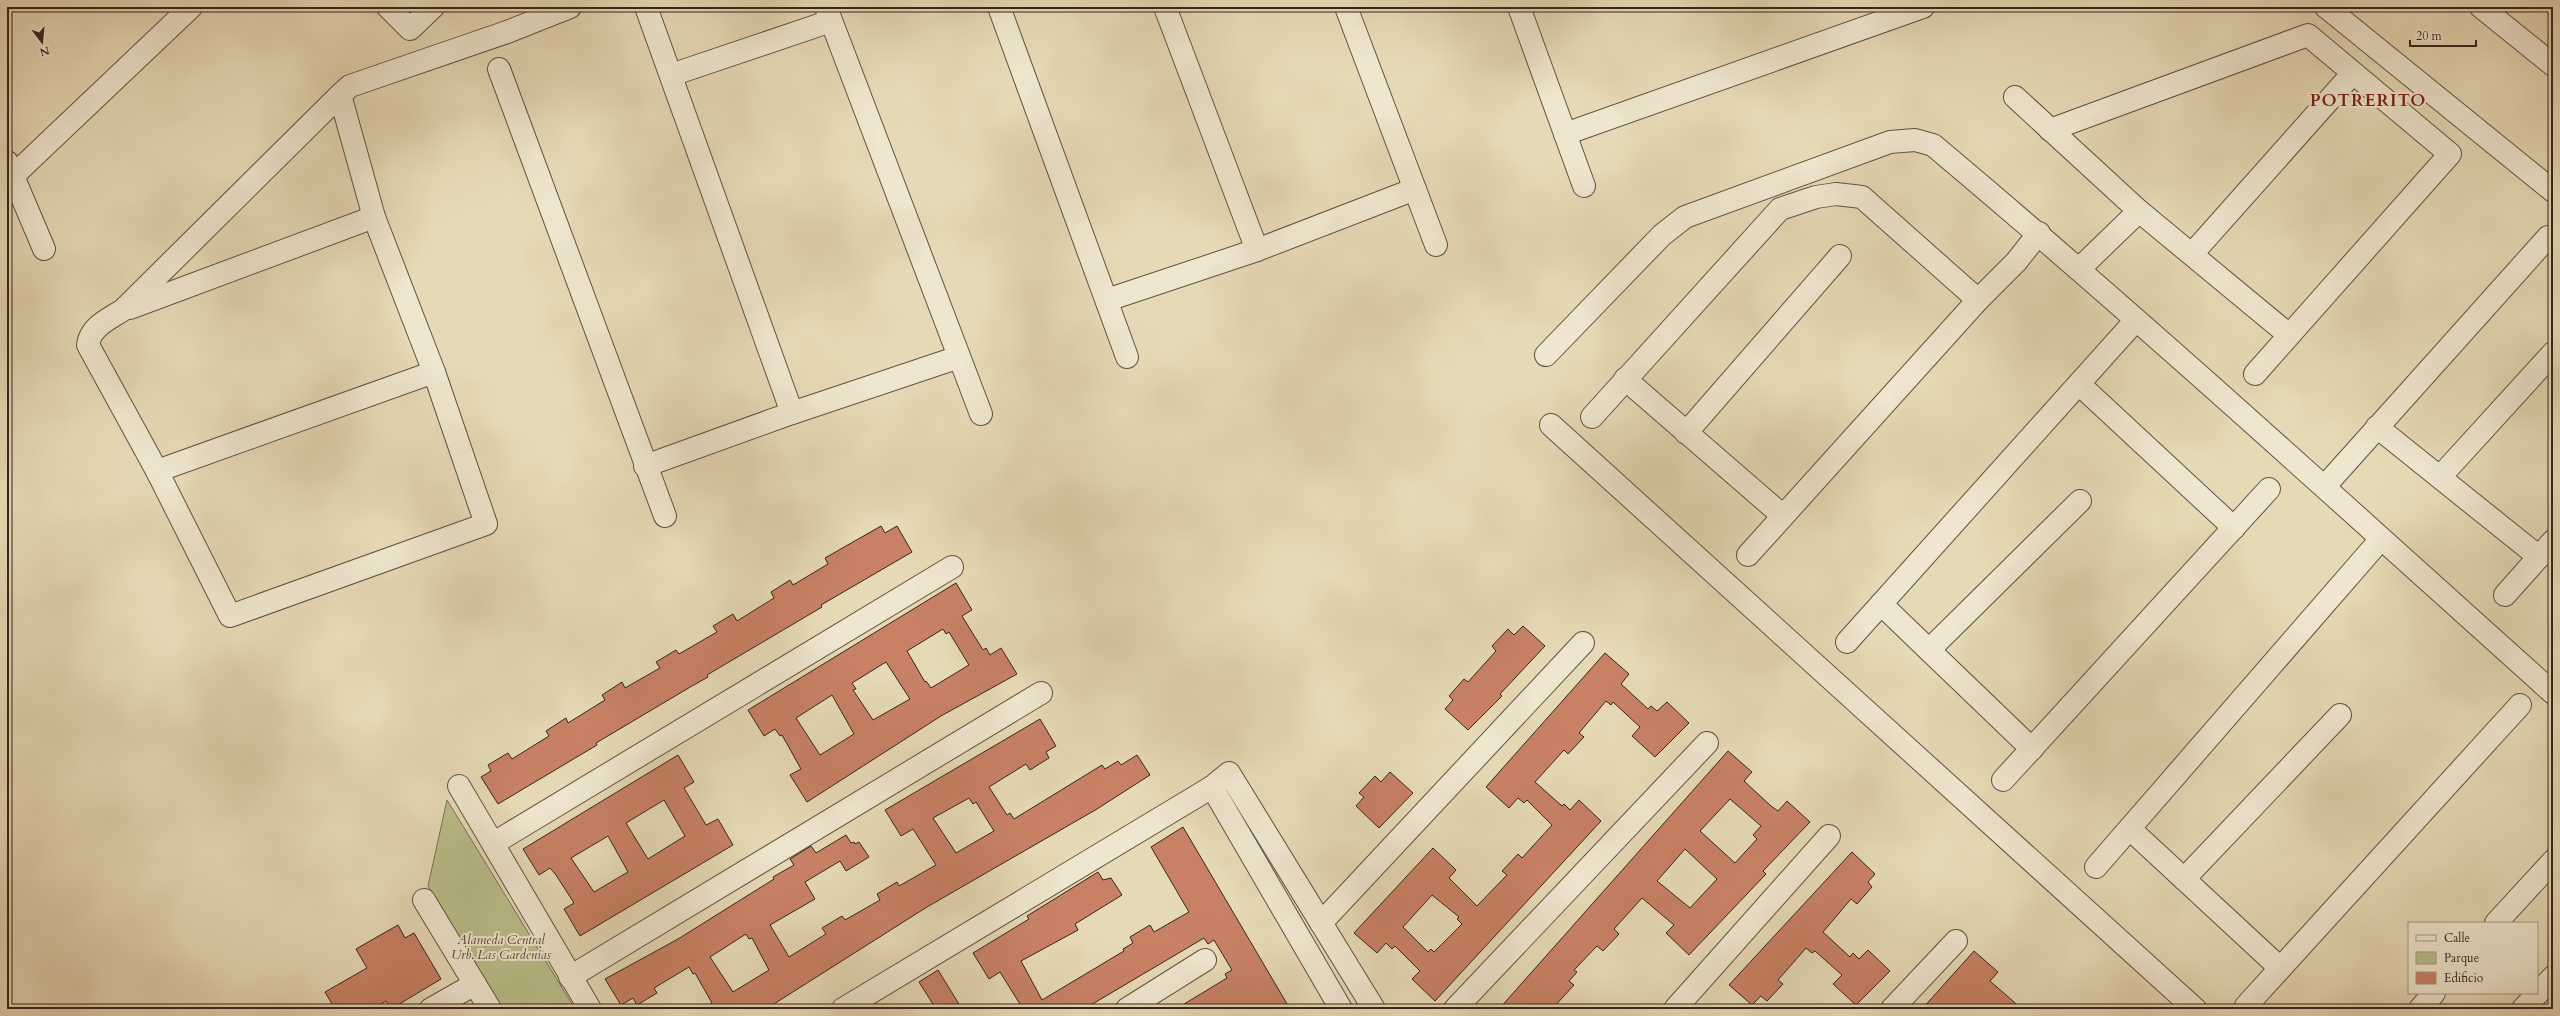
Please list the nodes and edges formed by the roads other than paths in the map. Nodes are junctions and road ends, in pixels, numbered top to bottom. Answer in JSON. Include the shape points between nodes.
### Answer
{"nodes":[{"id":1,"x":191,"y":7,"type":"edge"},
{"id":2,"x":388,"y":7,"type":"edge"},
{"id":3,"x":570,"y":7,"type":"edge"},
{"id":4,"x":646,"y":7,"type":"edge"},
{"id":5,"x":999,"y":7,"type":"edge"},
{"id":6,"x":1165,"y":7,"type":"edge"},
{"id":7,"x":1346,"y":7,"type":"edge"},
{"id":8,"x":1518,"y":7,"type":"edge"},
{"id":9,"x":1923,"y":7,"type":"edge"},
{"id":10,"x":2326,"y":7,"type":"edge"},
{"id":11,"x":2481,"y":7,"type":"edge"},
{"id":12,"x":429,"y":8,"type":"edge"},
{"id":13,"x":828,"y":14,"type":"edge"},
{"id":14,"x":2553,"y":66,"type":"edge"},
{"id":15,"x":499,"y":69,"type":"dead end"},
{"id":16,"x":2353,"y":73,"type":"junction"},
{"id":17,"x":671,"y":75,"type":"junction"},
{"id":18,"x":340,"y":95,"type":"junction"},
{"id":19,"x":2015,"y":97,"type":"dead end"},
{"id":20,"x":2050,"y":130,"type":"junction"},
{"id":21,"x":1565,"y":134,"type":"junction"},
{"id":22,"x":11,"y":169,"type":"edge"},
{"id":23,"x":1584,"y":186,"type":"dead end"},
{"id":24,"x":1415,"y":189,"type":"junction"},
{"id":25,"x":2553,"y":191,"type":"edge"},
{"id":26,"x":2139,"y":211,"type":"junction"},
{"id":27,"x":374,"y":217,"type":"junction"},
{"id":28,"x":2039,"y":233,"type":"junction"},
{"id":29,"x":2553,"y":242,"type":"edge"},
{"id":30,"x":1436,"y":245,"type":"dead end"},
{"id":31,"x":44,"y":249,"type":"dead end"},
{"id":32,"x":1257,"y":250,"type":"junction"},
{"id":33,"x":2192,"y":254,"type":"junction"},
{"id":34,"x":1840,"y":256,"type":"dead end"},
{"id":35,"x":2079,"y":269,"type":"junction"},
{"id":36,"x":1107,"y":300,"type":"junction"},
{"id":37,"x":1978,"y":300,"type":"junction"},
{"id":38,"x":123,"y":310,"type":"junction"},
{"id":39,"x":2136,"y":320,"type":"junction"},
{"id":40,"x":2289,"y":335,"type":"junction"},
{"id":41,"x":2553,"y":353,"type":"edge"},
{"id":42,"x":1546,"y":355,"type":"dead end"},
{"id":43,"x":959,"y":357,"type":"junction"},
{"id":44,"x":1127,"y":357,"type":"dead end"},
{"id":45,"x":434,"y":372,"type":"junction"},
{"id":46,"x":2255,"y":374,"type":"dead end"},
{"id":47,"x":1625,"y":379,"type":"junction"},
{"id":48,"x":2080,"y":384,"type":"junction"},
{"id":49,"x":792,"y":413,"type":"junction"},
{"id":50,"x":981,"y":414,"type":"dead end"},
{"id":51,"x":1592,"y":417,"type":"dead end"},
{"id":52,"x":1551,"y":425,"type":"dead end"},
{"id":53,"x":2377,"y":427,"type":"junction"},
{"id":54,"x":1686,"y":433,"type":"junction"},
{"id":55,"x":645,"y":466,"type":"junction"},
{"id":56,"x":157,"y":471,"type":"junction"},
{"id":57,"x":2440,"y":477,"type":"junction"},
{"id":58,"x":2325,"y":486,"type":"junction"},
{"id":59,"x":2269,"y":489,"type":"dead end"},
{"id":60,"x":2080,"y":501,"type":"dead end"},
{"id":61,"x":665,"y":516,"type":"dead end"},
{"id":62,"x":1783,"y":516,"type":"junction"},
{"id":63,"x":2234,"y":528,"type":"junction"},
{"id":64,"x":2381,"y":539,"type":"junction"},
{"id":65,"x":2546,"y":549,"type":"edge"},
{"id":66,"x":1748,"y":555,"type":"dead end"},
{"id":67,"x":952,"y":568,"type":"dead end"},
{"id":68,"x":2505,"y":595,"type":"dead end"},
{"id":69,"x":1881,"y":604,"type":"junction"},
{"id":70,"x":1847,"y":642,"type":"dead end"},
{"id":71,"x":1583,"y":643,"type":"dead end"},
{"id":72,"x":1929,"y":650,"type":"junction"},
{"id":73,"x":1041,"y":693,"type":"dead end"},
{"id":74,"x":2553,"y":693,"type":"edge"},
{"id":75,"x":2520,"y":705,"type":"dead end"},
{"id":76,"x":2340,"y":715,"type":"dead end"},
{"id":77,"x":1707,"y":743,"type":"dead end"},
{"id":78,"x":2032,"y":749,"type":"junction"},
{"id":79,"x":2003,"y":780,"type":"dead end"},
{"id":80,"x":459,"y":786,"type":"dead end"},
{"id":81,"x":1212,"y":787,"type":"junction"},
{"id":82,"x":2130,"y":829,"type":"junction"},
{"id":83,"x":1829,"y":836,"type":"dead end"},
{"id":84,"x":494,"y":843,"type":"junction"},
{"id":85,"x":2553,"y":861,"type":"edge"},
{"id":86,"x":2096,"y":867,"type":"dead end"},
{"id":87,"x":2184,"y":879,"type":"junction"},
{"id":88,"x":424,"y":900,"type":"dead end"},
{"id":89,"x":2497,"y":922,"type":"edge"},
{"id":90,"x":1321,"y":923,"type":"junction"},
{"id":91,"x":1956,"y":941,"type":"dead end"},
{"id":92,"x":1204,"y":960,"type":"dead end"},
{"id":93,"x":2280,"y":968,"type":"junction"},
{"id":94,"x":570,"y":977,"type":"junction"},
{"id":95,"x":2553,"y":977,"type":"edge"},
{"id":96,"x":475,"y":984,"type":"junction"},
{"id":97,"x":2538,"y":993,"type":"edge"},
{"id":98,"x":2433,"y":994,"type":"edge"},
{"id":99,"x":2537,"y":994,"type":"edge"},
{"id":100,"x":2246,"y":1006,"type":"dead end"},
{"id":101,"x":431,"y":1009,"type":"edge"},
{"id":102,"x":490,"y":1009,"type":"edge"},
{"id":103,"x":590,"y":1009,"type":"edge"},
{"id":104,"x":843,"y":1009,"type":"edge"},
{"id":105,"x":1127,"y":1009,"type":"edge"},
{"id":106,"x":1341,"y":1009,"type":"edge"},
{"id":107,"x":1374,"y":1009,"type":"edge"},
{"id":108,"x":1456,"y":1009,"type":"edge"},
{"id":109,"x":1675,"y":1009,"type":"edge"},
{"id":110,"x":1892,"y":1009,"type":"edge"},
{"id":111,"x":2195,"y":1009,"type":"edge"},
{"id":112,"x":2420,"y":1009,"type":"edge"},
{"id":113,"x":2523,"y":1009,"type":"edge"}],
"edges":[{"from":1,"to":22,"type":"street"},
{"from":2,"to":12,"type":"street","via":[[410,29]]},
{"from":3,"to":18,"type":"street","via":[[507,32],[350,86]]},
{"from":4,"to":17,"type":"street"},
{"from":5,"to":36,"type":"street"},
{"from":6,"to":32,"type":"street"},
{"from":7,"to":24,"type":"street"},
{"from":8,"to":21,"type":"street"},
{"from":9,"to":21,"type":"street"},
{"from":10,"to":25,"type":"street"},
{"from":11,"to":14,"type":"street"},
{"from":13,"to":17,"type":"street"},
{"from":13,"to":43,"type":"street"},
{"from":15,"to":55,"type":"street"},
{"from":16,"to":20,"type":"street","via":[[2308,34]]},
{"from":16,"to":33,"type":"street"},
{"from":16,"to":40,"type":"street","via":[[2450,154]]},
{"from":17,"to":49,"type":"street"},
{"from":18,"to":27,"type":"street"},
{"from":18,"to":38,"type":"street"},
{"from":19,"to":20,"type":"street"},
{"from":20,"to":26,"type":"street"},
{"from":21,"to":23,"type":"street"},
{"from":22,"to":31,"type":"street"},
{"from":24,"to":30,"type":"street"},
{"from":24,"to":32,"type":"street"},
{"from":26,"to":33,"type":"street"},
{"from":26,"to":35,"type":"street"},
{"from":27,"to":38,"type":"street"},
{"from":27,"to":45,"type":"street"},
{"from":28,"to":35,"type":"street"},
{"from":28,"to":37,"type":"street","via":[[2016,262]]},
{"from":28,"to":42,"type":"street","via":[[1933,145],[1915,140],[1890,142],[1685,217],[1662,236]]},
{"from":29,"to":53,"type":"street","via":[[2548,237]]},
{"from":32,"to":36,"type":"street"},
{"from":33,"to":40,"type":"street"},
{"from":34,"to":54,"type":"street"},
{"from":35,"to":39,"type":"street"},
{"from":36,"to":44,"type":"street"},
{"from":37,"to":47,"type":"street","via":[[1862,197],[1836,194],[1816,197],[1780,208]]},
{"from":37,"to":62,"type":"street"},
{"from":38,"to":56,"type":"street","via":[[98,326],[88,345]]},
{"from":39,"to":48,"type":"street"},
{"from":39,"to":58,"type":"street"},
{"from":40,"to":46,"type":"street"},
{"from":41,"to":57,"type":"street"},
{"from":43,"to":49,"type":"street"},
{"from":43,"to":50,"type":"street"},
{"from":45,"to":56,"type":"street"},
{"from":45,"to":56,"type":"street","via":[[486,524],[230,616]]},
{"from":47,"to":51,"type":"street"},
{"from":47,"to":54,"type":"street"},
{"from":48,"to":63,"type":"street"},
{"from":48,"to":69,"type":"street"},
{"from":49,"to":55,"type":"street"},
{"from":52,"to":111,"type":"street"},
{"from":53,"to":57,"type":"street"},
{"from":53,"to":58,"type":"street"},
{"from":54,"to":62,"type":"street"},
{"from":55,"to":61,"type":"street"},
{"from":57,"to":65,"type":"street"},
{"from":58,"to":64,"type":"street"},
{"from":59,"to":63,"type":"street"},
{"from":60,"to":72,"type":"street"},
{"from":62,"to":66,"type":"street"},
{"from":63,"to":78,"type":"street"},
{"from":64,"to":74,"type":"street"},
{"from":64,"to":82,"type":"street"},
{"from":65,"to":68,"type":"street"},
{"from":67,"to":84,"type":"street"},
{"from":69,"to":70,"type":"street"},
{"from":69,"to":72,"type":"street"},
{"from":71,"to":90,"type":"street"},
{"from":72,"to":78,"type":"street"},
{"from":73,"to":94,"type":"street"},
{"from":75,"to":93,"type":"street"},
{"from":76,"to":87,"type":"street"},
{"from":77,"to":108,"type":"street"},
{"from":78,"to":79,"type":"street"},
{"from":80,"to":84,"type":"street"},
{"from":81,"to":90,"type":"street","via":[[1229,773]]},
{"from":81,"to":104,"type":"street"},
{"from":81,"to":106,"type":"street"},
{"from":82,"to":86,"type":"street"},
{"from":82,"to":87,"type":"street"},
{"from":83,"to":109,"type":"street"},
{"from":84,"to":94,"type":"street"},
{"from":85,"to":89,"type":"street"},
{"from":87,"to":93,"type":"street"},
{"from":88,"to":96,"type":"street"},
{"from":90,"to":107,"type":"street"},
{"from":91,"to":110,"type":"street"},
{"from":92,"to":105,"type":"street"},
{"from":93,"to":100,"type":"street"},
{"from":94,"to":103,"type":"street"},
{"from":95,"to":97,"type":"street"},
{"from":96,"to":101,"type":"street"},
{"from":96,"to":102,"type":"street"},
{"from":98,"to":112,"type":"street"},
{"from":99,"to":113,"type":"street"}]}
